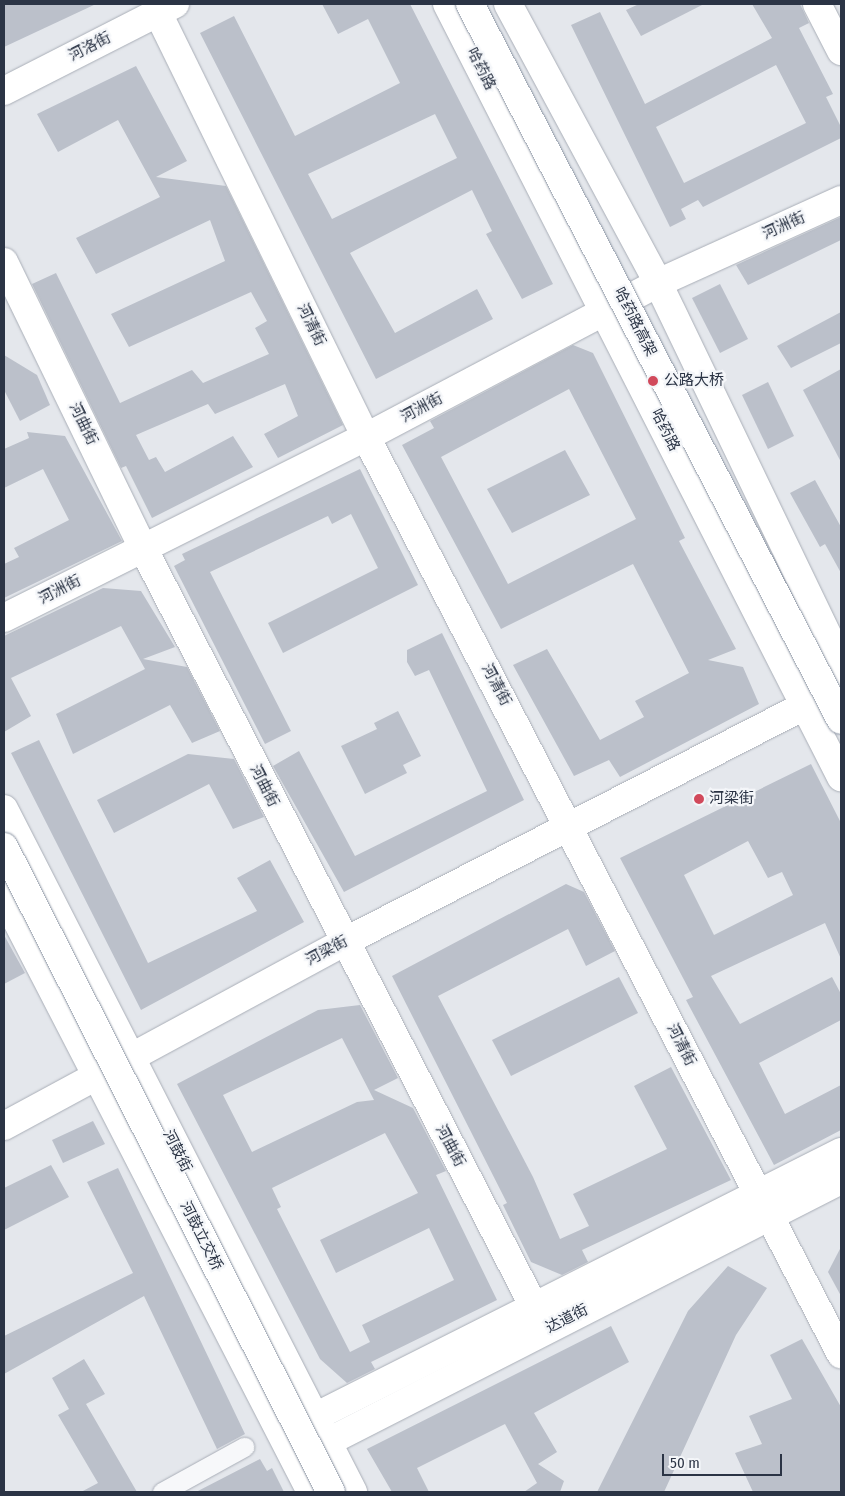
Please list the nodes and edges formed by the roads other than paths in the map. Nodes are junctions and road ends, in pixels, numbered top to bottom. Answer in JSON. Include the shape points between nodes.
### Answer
{"nodes":[{"id":1,"x":447,"y":4,"type":"edge"},
{"id":2,"x":470,"y":4,"type":"edge"},
{"id":3,"x":508,"y":4,"type":"edge"},
{"id":4,"x":817,"y":4,"type":"edge"},
{"id":5,"x":163,"y":7,"type":"edge"},
{"id":6,"x":841,"y":51,"type":"edge"},
{"id":7,"x":4,"y":91,"type":"edge"},
{"id":8,"x":841,"y":200,"type":"edge"},
{"id":9,"x":4,"y":262,"type":"edge"},
{"id":10,"x":658,"y":283,"type":"junction"},
{"id":11,"x":606,"y":311,"type":"junction"},
{"id":12,"x":366,"y":437,"type":"junction"},
{"id":13,"x":143,"y":548,"type":"junction"},
{"id":14,"x":4,"y":618,"type":"edge"},
{"id":15,"x":841,"y":664,"type":"edge"},
{"id":16,"x":841,"y":688,"type":"edge"},
{"id":17,"x":805,"y":706,"type":"junction"},
{"id":18,"x":841,"y":720,"type":"edge"},
{"id":19,"x":841,"y":776,"type":"edge"},
{"id":20,"x":4,"y":809,"type":"edge"},
{"id":21,"x":569,"y":825,"type":"junction"},
{"id":22,"x":4,"y":847,"type":"edge"},
{"id":23,"x":4,"y":896,"type":"edge"},
{"id":24,"x":344,"y":942,"type":"junction"},
{"id":25,"x":129,"y":1058,"type":"junction"},
{"id":26,"x":97,"y":1077,"type":"junction"},
{"id":27,"x":4,"y":1126,"type":"edge"},
{"id":28,"x":841,"y":1152,"type":"edge"},
{"id":29,"x":841,"y":1180,"type":"edge"},
{"id":30,"x":762,"y":1205,"type":"junction"},
{"id":31,"x":533,"y":1305,"type":"junction"},
{"id":32,"x":841,"y":1354,"type":"edge"},
{"id":33,"x":313,"y":1418,"type":"junction"},
{"id":34,"x":281,"y":1434,"type":"junction"},
{"id":35,"x":327,"y":1443,"type":"junction"},
{"id":36,"x":244,"y":1447,"type":"dead end"},
{"id":37,"x":294,"y":1459,"type":"junction"},
{"id":38,"x":162,"y":1492,"type":"edge"},
{"id":39,"x":311,"y":1492,"type":"edge"},
{"id":40,"x":331,"y":1492,"type":"edge"},
{"id":41,"x":352,"y":1492,"type":"edge"}],
"edges":[{"from":1,"to":11,"type":"main road","name":"哈药路"},
{"from":2,"to":18,"type":"main road","name":"哈药路高架","bridge":true},
{"from":3,"to":10,"type":"main road"},
{"from":4,"to":6,"type":"main road"},
{"from":5,"to":7,"type":"main road","name":"河洛街"},
{"from":5,"to":12,"type":"main road","name":"河清街"},
{"from":8,"to":10,"type":"main road","name":"河洲街"},
{"from":9,"to":13,"type":"main road","name":"河曲街"},
{"from":10,"to":11,"type":"main road","name":"河洲街"},
{"from":10,"to":15,"type":"main road"},
{"from":11,"to":12,"type":"main road","name":"河洲街"},
{"from":11,"to":17,"type":"main road","name":"哈药路"},
{"from":12,"to":13,"type":"main road","name":"河洲街"},
{"from":12,"to":21,"type":"main road","name":"河清街"},
{"from":13,"to":14,"type":"main road","name":"河洲街"},
{"from":13,"to":24,"type":"main road","name":"河曲街"},
{"from":16,"to":17,"type":"main road","name":"河梁街"},
{"from":17,"to":19,"type":"main road","name":"哈药路"},
{"from":17,"to":21,"type":"main road","name":"河梁街"},
{"from":20,"to":25,"type":"main road","name":"河鼓街"},
{"from":21,"to":24,"type":"main road","name":"河梁街"},
{"from":21,"to":30,"type":"main road","name":"河清街"},
{"from":22,"to":40,"type":"main road","name":"河鼓立交桥","bridge":true},
{"from":23,"to":26,"type":"main road"},
{"from":24,"to":25,"type":"main road","name":"河梁街"},
{"from":24,"to":31,"type":"main road","name":"河曲街"},
{"from":25,"to":26,"type":"main road","name":"河梁街"},
{"from":25,"to":33,"type":"main road","name":"河鼓街"},
{"from":26,"to":27,"type":"main road","name":"河梁街"},
{"from":26,"to":34,"type":"main road"},
{"from":28,"to":30,"type":"main road"},
{"from":29,"to":30,"type":"main road","name":"达道街"},
{"from":30,"to":31,"type":"main road"},
{"from":30,"to":32,"type":"main road","name":"河清街"},
{"from":30,"to":35,"type":"main road","name":"达道街"},
{"from":31,"to":33,"type":"main road"},
{"from":33,"to":34,"type":"main road"},
{"from":33,"to":35,"type":"main road","name":"河鼓街"},
{"from":34,"to":37,"type":"main road"},
{"from":35,"to":37,"type":"main road","name":"达道街"},
{"from":35,"to":41,"type":"main road","name":"河鼓街"},
{"from":36,"to":38,"type":"street"},
{"from":37,"to":39,"type":"main road"}]}
